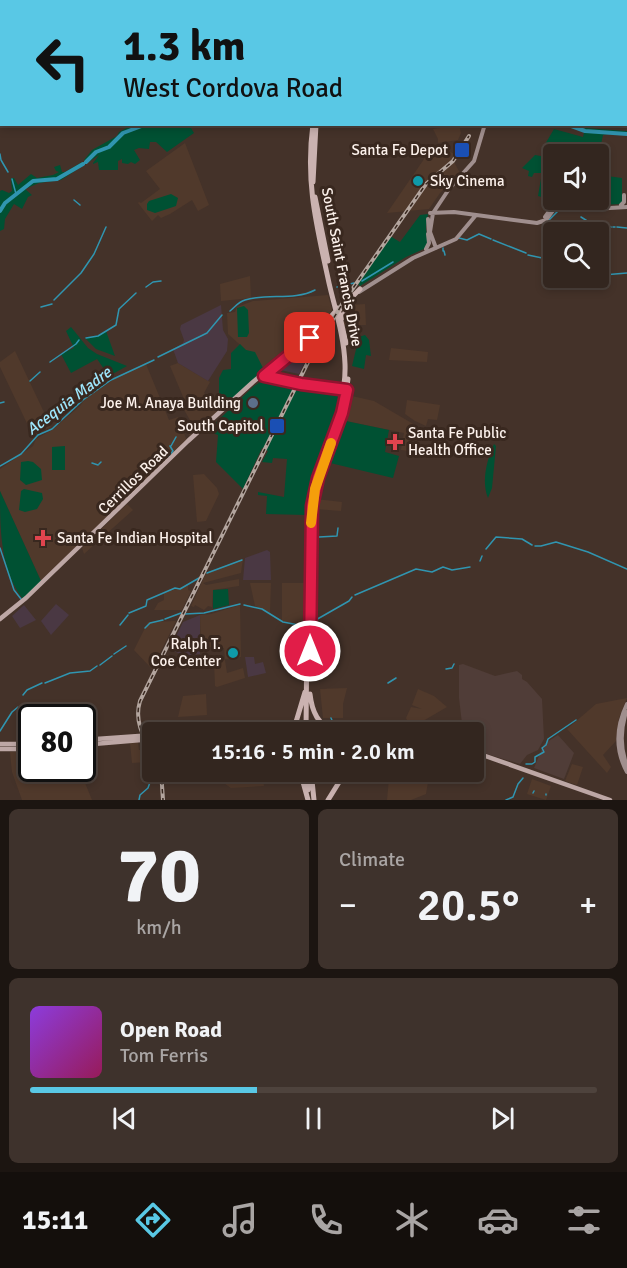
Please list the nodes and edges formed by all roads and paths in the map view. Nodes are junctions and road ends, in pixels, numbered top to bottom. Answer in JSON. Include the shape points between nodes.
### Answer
{"nodes":[{"id":1,"x":315,"y":126,"type":"edge"},
{"id":2,"x":315,"y":126,"type":"edge"},
{"id":3,"x":484,"y":126,"type":"edge"},
{"id":4,"x":473,"y":160,"type":"junction"},
{"id":5,"x":621,"y":205,"type":"junction"},
{"id":6,"x":609,"y":206,"type":"edge"},
{"id":7,"x":627,"y":206,"type":"edge"},
{"id":8,"x":609,"y":207,"type":"edge"},
{"id":9,"x":551,"y":210,"type":"edge"},
{"id":10,"x":553,"y":210,"type":"edge"},
{"id":11,"x":432,"y":212,"type":"junction"},
{"id":12,"x":460,"y":212,"type":"junction"},
{"id":13,"x":477,"y":214,"type":"junction"},
{"id":14,"x":501,"y":218,"type":"junction"},
{"id":15,"x":473,"y":219,"type":"junction"},
{"id":16,"x":519,"y":219,"type":"junction"},
{"id":17,"x":427,"y":230,"type":"junction"},
{"id":18,"x":435,"y":246,"type":"junction"},
{"id":19,"x":426,"y":249,"type":"junction"},
{"id":20,"x":388,"y":273,"type":"junction"},
{"id":21,"x":363,"y":288,"type":"junction"},
{"id":22,"x":354,"y":298,"type":"junction"},
{"id":23,"x":337,"y":309,"type":"junction"},
{"id":24,"x":343,"y":326,"type":"junction"},
{"id":25,"x":317,"y":332,"type":"joint"},
{"id":26,"x":283,"y":360,"type":"junction"},
{"id":27,"x":263,"y":376,"type":"junction"},
{"id":28,"x":345,"y":392,"type":"junction"},
{"id":29,"x":0,"y":620,"type":"edge"},
{"id":30,"x":307,"y":678,"type":"junction"},
{"id":31,"x":310,"y":693,"type":"junction"},
{"id":32,"x":627,"y":704,"type":"edge"},
{"id":33,"x":627,"y":709,"type":"edge"},
{"id":34,"x":295,"y":722,"type":"edge"},
{"id":35,"x":308,"y":722,"type":"edge"},
{"id":36,"x":308,"y":722,"type":"edge"},
{"id":37,"x":320,"y":722,"type":"edge"},
{"id":38,"x":142,"y":737,"type":"edge"},
{"id":39,"x":142,"y":738,"type":"edge"},
{"id":40,"x":96,"y":739,"type":"edge"},
{"id":41,"x":96,"y":743,"type":"edge"},
{"id":42,"x":0,"y":746,"type":"edge"},
{"id":43,"x":18,"y":747,"type":"edge"},
{"id":44,"x":484,"y":757,"type":"edge"},
{"id":45,"x":484,"y":757,"type":"edge"},
{"id":46,"x":627,"y":766,"type":"edge"},
{"id":47,"x":515,"y":767,"type":"junction"},
{"id":48,"x":627,"y":772,"type":"edge"},
{"id":49,"x":535,"y":774,"type":"junction"},
{"id":50,"x":303,"y":782,"type":"edge"},
{"id":51,"x":309,"y":782,"type":"edge"},
{"id":52,"x":311,"y":782,"type":"edge"},
{"id":53,"x":339,"y":782,"type":"edge"},
{"id":54,"x":308,"y":800,"type":"edge"},
{"id":55,"x":314,"y":800,"type":"edge"},
{"id":56,"x":328,"y":800,"type":"edge"},
{"id":57,"x":602,"y":800,"type":"edge"},
{"id":58,"x":610,"y":800,"type":"edge"}],
"edges":[{"from":1,"to":23,"type":"highway","name":"South Saint Francis Drive","via":[[309,161],[311,192]]},
{"from":2,"to":23,"type":"highway","name":"South Saint Francis Drive","via":[[314,189]]},
{"from":3,"to":4,"type":"main road"},
{"from":4,"to":11,"type":"main road"},
{"from":4,"to":11,"type":"main road"},
{"from":5,"to":6,"type":"main road"},
{"from":5,"to":7,"type":"main road"},
{"from":5,"to":7,"type":"main road","via":[[624,194]]},
{"from":7,"to":8,"type":"main road"},
{"from":9,"to":16,"type":"main road","via":[[544,218]]},
{"from":10,"to":16,"type":"main road","via":[[542,222]]},
{"from":11,"to":12,"type":"main road"},
{"from":11,"to":13,"type":"main road","via":[[455,209]]},
{"from":11,"to":17,"type":"main road"},
{"from":11,"to":18,"type":"main road","via":[[430,232]]},
{"from":12,"to":13,"type":"main road"},
{"from":12,"to":15,"type":"main road","via":[[472,215]]},
{"from":13,"to":14,"type":"main road"},
{"from":13,"to":14,"type":"main road"},
{"from":13,"to":15,"type":"main road","name":"Cerrillos Road"},
{"from":14,"to":16,"type":"main road"},
{"from":15,"to":18,"type":"main road","name":"Cerrillos Road","via":[[459,234]]},
{"from":17,"to":18,"type":"main road"},
{"from":17,"to":19,"type":"main road"},
{"from":18,"to":19,"type":"main road","name":"Cerrillos Road"},
{"from":18,"to":20,"type":"main road","name":"Cerrillos Road"},
{"from":19,"to":20,"type":"main road","name":"Cerrillos Road"},
{"from":20,"to":21,"type":"main road","name":"Cerrillos Road"},
{"from":21,"to":22,"type":"main road","name":"Cerrillos Road"},
{"from":21,"to":23,"type":"highway"},
{"from":22,"to":23,"type":"main road","name":"Cerrillos Road"},
{"from":22,"to":24,"type":"highway","via":[[342,315]]},
{"from":23,"to":24,"type":"highway","name":"South Saint Francis Drive"},
{"from":23,"to":25,"type":"highway"},
{"from":23,"to":26,"type":"main road","name":"Cerrillos Road"},
{"from":23,"to":28,"type":"highway","name":"South Saint Francis Drive","via":[[345,357]]},
{"from":24,"to":28,"type":"highway","name":"South Saint Francis Drive","via":[[348,359]]},
{"from":25,"to":26,"type":"main road","name":"Cerrillos Road"},
{"from":26,"to":27,"type":"main road","name":"Cerrillos Road"},
{"from":27,"to":28,"type":"main road"},
{"from":27,"to":29,"type":"main road","name":"Cerrillos Road"},
{"from":28,"to":30,"type":"highway","name":"South Saint Francis Drive","via":[[314,477],[308,508]]},
{"from":28,"to":31,"type":"highway","name":"South Saint Francis Drive","via":[[312,508]]},
{"from":30,"to":34,"type":"highway"},
{"from":30,"to":35,"type":"highway","name":"South Saint Francis Drive"},
{"from":31,"to":36,"type":"highway","name":"South Saint Francis Drive"},
{"from":31,"to":37,"type":"highway"},
{"from":32,"to":48,"type":"main road","via":[[618,736]]},
{"from":33,"to":46,"type":"main road","via":[[621,737]]},
{"from":38,"to":40,"type":"main road"},
{"from":39,"to":41,"type":"main road"},
{"from":42,"to":43,"type":"main road"},
{"from":44,"to":47,"type":"main road"},
{"from":45,"to":47,"type":"main road"},
{"from":47,"to":49,"type":"main road"},
{"from":49,"to":57,"type":"main road"},
{"from":49,"to":58,"type":"main road"},
{"from":50,"to":54,"type":"highway"},
{"from":51,"to":54,"type":"highway"},
{"from":52,"to":55,"type":"highway"},
{"from":53,"to":56,"type":"highway"}]}
